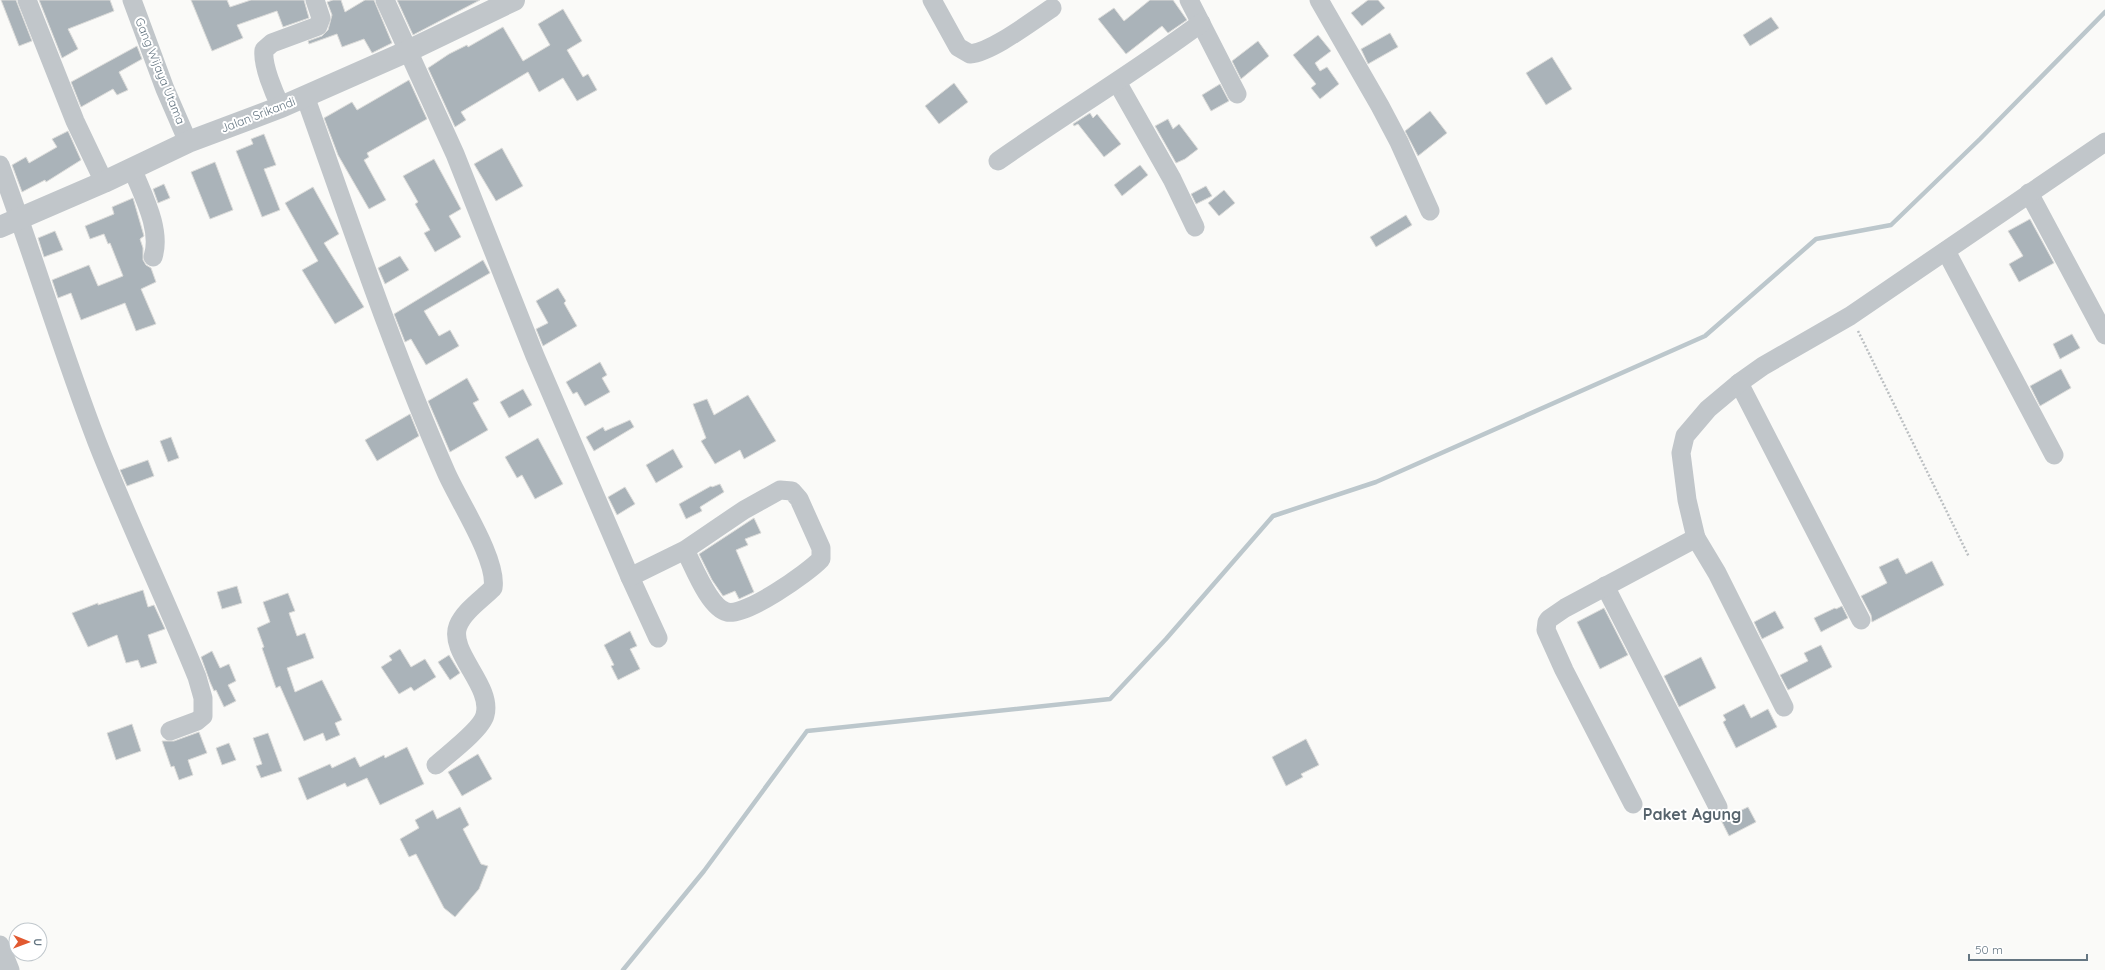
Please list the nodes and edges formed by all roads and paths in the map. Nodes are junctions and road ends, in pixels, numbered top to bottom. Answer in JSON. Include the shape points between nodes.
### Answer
{"nodes":[{"id":1,"x":26,"y":0,"type":"edge"},
{"id":2,"x":132,"y":0,"type":"edge"},
{"id":3,"x":315,"y":0,"type":"edge"},
{"id":4,"x":385,"y":0,"type":"edge"},
{"id":5,"x":932,"y":0,"type":"edge"},
{"id":6,"x":1189,"y":0,"type":"edge"},
{"id":7,"x":1319,"y":0,"type":"edge"},
{"id":8,"x":504,"y":2,"type":"edge"},
{"id":9,"x":1052,"y":8,"type":"dead end"},
{"id":10,"x":1201,"y":23,"type":"junction"},
{"id":11,"x":408,"y":51,"type":"junction"},
{"id":12,"x":1117,"y":82,"type":"junction"},
{"id":13,"x":1237,"y":94,"type":"dead end"},
{"id":14,"x":305,"y":96,"type":"junction"},
{"id":15,"x":281,"y":107,"type":"junction"},
{"id":16,"x":188,"y":142,"type":"junction"},
{"id":17,"x":2105,"y":142,"type":"edge"},
{"id":18,"x":998,"y":160,"type":"dead end"},
{"id":19,"x":0,"y":165,"type":"edge"},
{"id":20,"x":132,"y":168,"type":"junction"},
{"id":21,"x":104,"y":182,"type":"junction"},
{"id":22,"x":2029,"y":193,"type":"junction"},
{"id":23,"x":1430,"y":211,"type":"dead end"},
{"id":24,"x":20,"y":218,"type":"junction"},
{"id":25,"x":1195,"y":227,"type":"dead end"},
{"id":26,"x":0,"y":228,"type":"edge"},
{"id":27,"x":1946,"y":251,"type":"junction"},
{"id":28,"x":153,"y":257,"type":"dead end"},
{"id":29,"x":1850,"y":316,"type":"junction"},
{"id":30,"x":2105,"y":335,"type":"edge"},
{"id":31,"x":1739,"y":383,"type":"junction"},
{"id":32,"x":2054,"y":455,"type":"dead end"},
{"id":33,"x":1696,"y":538,"type":"junction"},
{"id":34,"x":684,"y":550,"type":"junction"},
{"id":35,"x":1969,"y":557,"type":"dead end"},
{"id":36,"x":630,"y":577,"type":"junction"},
{"id":37,"x":1605,"y":586,"type":"junction"},
{"id":38,"x":1861,"y":620,"type":"dead end"},
{"id":39,"x":658,"y":638,"type":"dead end"},
{"id":40,"x":1784,"y":707,"type":"dead end"},
{"id":41,"x":170,"y":731,"type":"dead end"},
{"id":42,"x":436,"y":765,"type":"dead end"},
{"id":43,"x":1633,"y":804,"type":"dead end"},
{"id":44,"x":1718,"y":807,"type":"dead end"},
{"id":45,"x":0,"y":945,"type":"edge"},
{"id":46,"x":10,"y":970,"type":"edge"}],
"edges":[{"from":1,"to":21,"type":"street","via":[[75,121]]},
{"from":2,"to":16,"type":"street","name":"Gang Wijaya Utama"},
{"from":3,"to":15,"type":"street","via":[[321,18],[318,26],[272,43],[264,50],[264,59],[274,93]]},
{"from":4,"to":11,"type":"street"},
{"from":5,"to":9,"type":"street","via":[[958,47],[970,54],[981,52],[998,43]]},
{"from":6,"to":10,"type":"street"},
{"from":7,"to":23,"type":"street","via":[[1399,142]]},
{"from":8,"to":11,"type":"street","name":"Jalan Srikandi"},
{"from":10,"to":12,"type":"street"},
{"from":10,"to":13,"type":"street"},
{"from":11,"to":14,"type":"street","name":"Jalan Srikandi"},
{"from":11,"to":36,"type":"street","via":[[456,154],[535,356]]},
{"from":12,"to":18,"type":"street"},
{"from":12,"to":25,"type":"street","via":[[1172,179]]},
{"from":14,"to":15,"type":"street","name":"Jalan Srikandi"},
{"from":14,"to":42,"type":"street","via":[[404,374],[493,572],[493,588],[464,616],[458,627],[457,636],[481,688],[486,707],[485,716],[471,735]]},
{"from":15,"to":16,"type":"street","name":"Jalan Srikandi"},
{"from":16,"to":20,"type":"street","name":"Jalan Srikandi"},
{"from":17,"to":22,"type":"street"},
{"from":19,"to":24,"type":"street"},
{"from":20,"to":21,"type":"street","name":"Jalan Srikandi"},
{"from":20,"to":28,"type":"street","via":[[154,229],[156,248]]},
{"from":21,"to":24,"type":"street","name":"Jalan Srikandi"},
{"from":22,"to":27,"type":"street"},
{"from":22,"to":30,"type":"street"},
{"from":24,"to":26,"type":"street","name":"Jalan Srikandi"},
{"from":24,"to":41,"type":"street","via":[[98,443],[199,684],[203,698],[203,716],[197,721]]},
{"from":27,"to":29,"type":"street"},
{"from":27,"to":32,"type":"street"},
{"from":29,"to":31,"type":"street","via":[[1791,349]]},
{"from":29,"to":35,"type":"path"},
{"from":31,"to":33,"type":"street","via":[[1708,409],[1685,436],[1682,444],[1681,463]]},
{"from":31,"to":38,"type":"street"},
{"from":33,"to":37,"type":"street"},
{"from":33,"to":40,"type":"street","via":[[1717,573]]},
{"from":34,"to":34,"type":"street","via":[[744,510],[786,489],[799,498],[821,548],[821,559],[813,568],[762,601],[741,612],[727,612],[712,602]]},
{"from":34,"to":36,"type":"street"},
{"from":36,"to":39,"type":"street"},
{"from":37,"to":43,"type":"street","via":[[1552,615],[1547,622],[1546,630]]},
{"from":37,"to":44,"type":"street"},
{"from":45,"to":46,"type":"street"}]}
